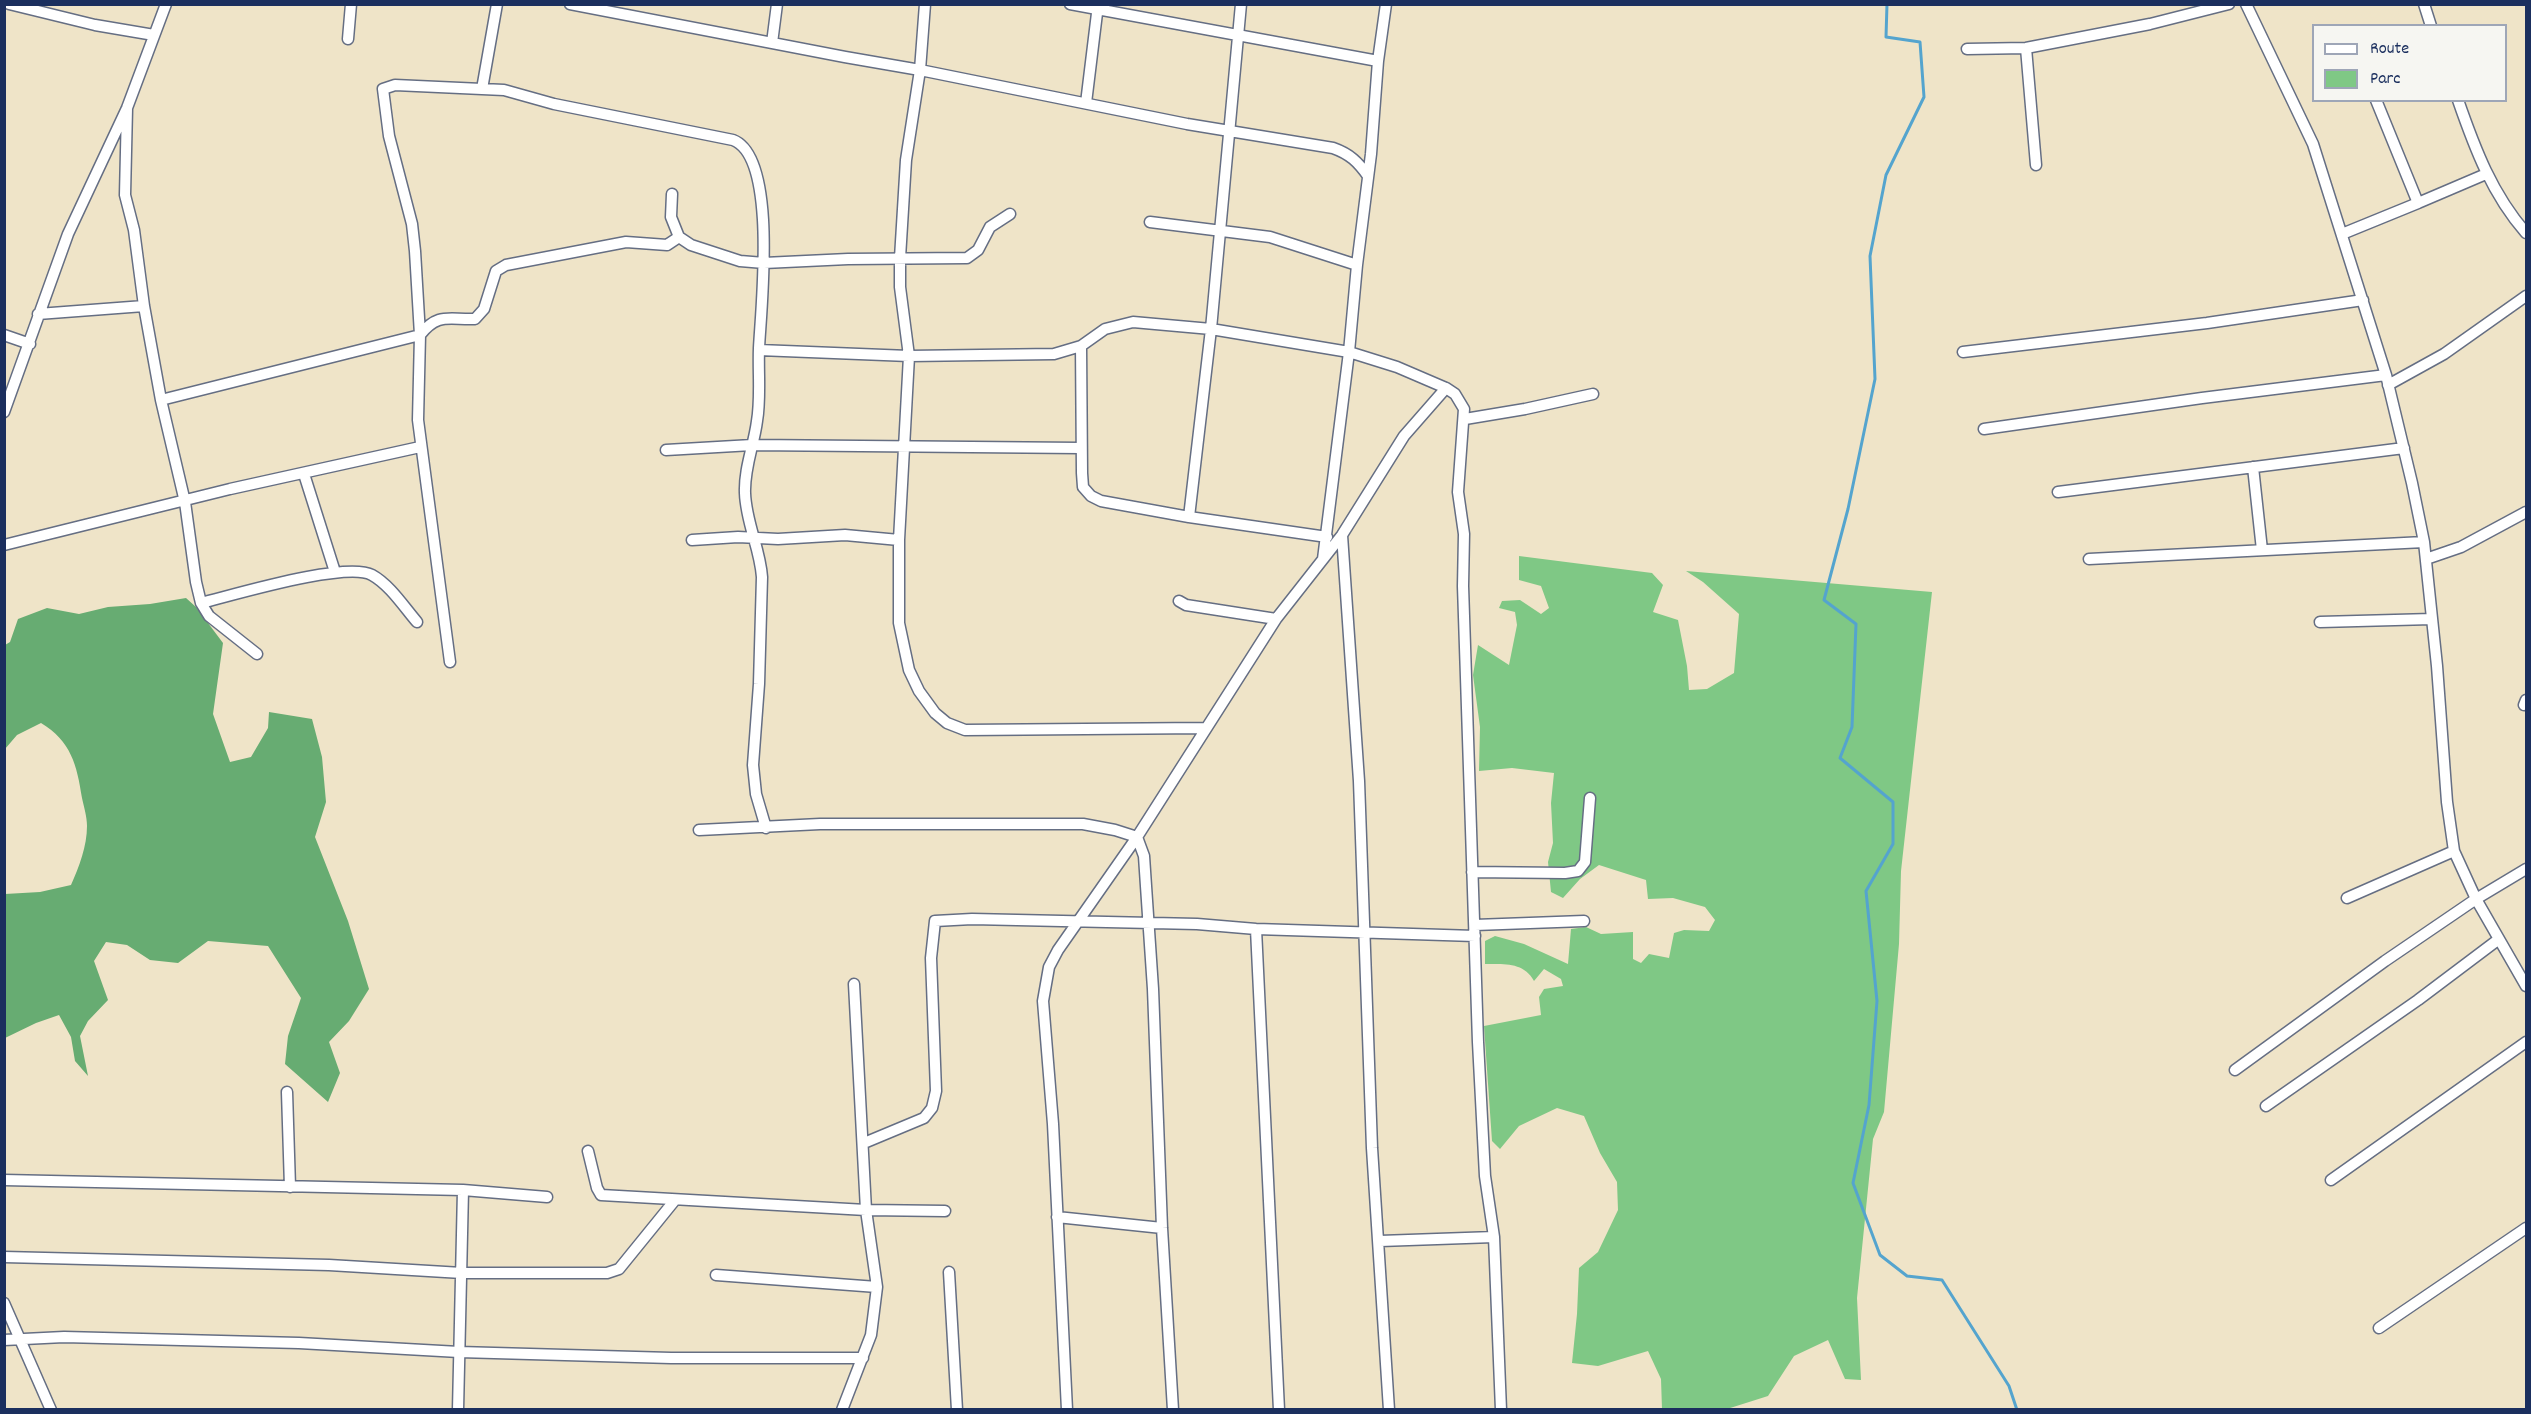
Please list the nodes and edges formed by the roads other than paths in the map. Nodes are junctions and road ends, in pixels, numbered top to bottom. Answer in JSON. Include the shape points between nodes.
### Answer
{"nodes":[{"id":1,"x":9,"y":4,"type":"edge"},
{"id":2,"x":166,"y":4,"type":"edge"},
{"id":3,"x":351,"y":4,"type":"edge"},
{"id":4,"x":497,"y":4,"type":"edge"},
{"id":5,"x":570,"y":4,"type":"edge"},
{"id":6,"x":777,"y":4,"type":"edge"},
{"id":7,"x":925,"y":4,"type":"edge"},
{"id":8,"x":1070,"y":4,"type":"edge"},
{"id":9,"x":1241,"y":4,"type":"edge"},
{"id":10,"x":1386,"y":4,"type":"edge"},
{"id":11,"x":2229,"y":4,"type":"edge"},
{"id":12,"x":2246,"y":4,"type":"edge"},
{"id":13,"x":2424,"y":4,"type":"edge"},
{"id":14,"x":1098,"y":7,"type":"edge"},
{"id":15,"x":627,"y":10,"type":"edge"},
{"id":16,"x":2430,"y":24,"type":"edge"},
{"id":17,"x":154,"y":35,"type":"junction"},
{"id":18,"x":1239,"y":37,"type":"junction"},
{"id":19,"x":348,"y":39,"type":"dead end"},
{"id":20,"x":772,"y":43,"type":"junction"},
{"id":21,"x":2026,"y":48,"type":"junction"},
{"id":22,"x":1967,"y":49,"type":"dead end"},
{"id":23,"x":1378,"y":61,"type":"junction"},
{"id":24,"x":920,"y":70,"type":"junction"},
{"id":25,"x":482,"y":89,"type":"junction"},
{"id":26,"x":2377,"y":102,"type":"edge"},
{"id":27,"x":2459,"y":102,"type":"edge"},
{"id":28,"x":1086,"y":103,"type":"junction"},
{"id":29,"x":127,"y":108,"type":"junction"},
{"id":30,"x":1228,"y":130,"type":"junction"},
{"id":31,"x":112,"y":140,"type":"junction"},
{"id":32,"x":124,"y":142,"type":"junction"},
{"id":33,"x":2036,"y":165,"type":"dead end"},
{"id":34,"x":2486,"y":174,"type":"junction"},
{"id":35,"x":1368,"y":176,"type":"junction"},
{"id":36,"x":672,"y":194,"type":"dead end"},
{"id":37,"x":2418,"y":203,"type":"junction"},
{"id":38,"x":1010,"y":214,"type":"dead end"},
{"id":39,"x":1150,"y":222,"type":"dead end"},
{"id":40,"x":1220,"y":230,"type":"junction"},
{"id":41,"x":2526,"y":233,"type":"edge"},
{"id":42,"x":2342,"y":234,"type":"junction"},
{"id":43,"x":678,"y":237,"type":"junction"},
{"id":44,"x":900,"y":258,"type":"junction"},
{"id":45,"x":764,"y":263,"type":"junction"},
{"id":46,"x":1357,"y":265,"type":"junction"},
{"id":47,"x":2526,"y":296,"type":"edge"},
{"id":48,"x":2363,"y":300,"type":"junction"},
{"id":49,"x":144,"y":306,"type":"junction"},
{"id":50,"x":38,"y":314,"type":"junction"},
{"id":51,"x":1211,"y":329,"type":"junction"},
{"id":52,"x":420,"y":334,"type":"junction"},
{"id":53,"x":4,"y":335,"type":"edge"},
{"id":54,"x":30,"y":344,"type":"junction"},
{"id":55,"x":1082,"y":346,"type":"junction"},
{"id":56,"x":759,"y":350,"type":"junction"},
{"id":57,"x":1349,"y":352,"type":"junction"},
{"id":58,"x":1963,"y":352,"type":"dead end"},
{"id":59,"x":909,"y":356,"type":"junction"},
{"id":60,"x":2387,"y":380,"type":"junction"},
{"id":61,"x":1446,"y":388,"type":"junction"},
{"id":62,"x":1593,"y":394,"type":"dead end"},
{"id":63,"x":161,"y":400,"type":"junction"},
{"id":64,"x":4,"y":412,"type":"edge"},
{"id":65,"x":1465,"y":419,"type":"junction"},
{"id":66,"x":1984,"y":429,"type":"dead end"},
{"id":67,"x":752,"y":445,"type":"junction"},
{"id":68,"x":420,"y":447,"type":"junction"},
{"id":69,"x":903,"y":448,"type":"junction"},
{"id":70,"x":1080,"y":448,"type":"junction"},
{"id":71,"x":2404,"y":448,"type":"junction"},
{"id":72,"x":666,"y":450,"type":"dead end"},
{"id":73,"x":2253,"y":467,"type":"junction"},
{"id":74,"x":304,"y":474,"type":"junction"},
{"id":75,"x":2058,"y":492,"type":"dead end"},
{"id":76,"x":185,"y":502,"type":"junction"},
{"id":77,"x":2526,"y":512,"type":"edge"},
{"id":78,"x":1189,"y":518,"type":"junction"},
{"id":79,"x":1342,"y":535,"type":"junction"},
{"id":80,"x":752,"y":537,"type":"junction"},
{"id":81,"x":1326,"y":537,"type":"junction"},
{"id":82,"x":774,"y":539,"type":"junction"},
{"id":83,"x":692,"y":540,"type":"dead end"},
{"id":84,"x":899,"y":540,"type":"junction"},
{"id":85,"x":2424,"y":542,"type":"junction"},
{"id":86,"x":4,"y":545,"type":"edge"},
{"id":87,"x":2262,"y":550,"type":"junction"},
{"id":88,"x":761,"y":559,"type":"junction"},
{"id":89,"x":1323,"y":559,"type":"junction"},
{"id":90,"x":2088,"y":559,"type":"dead end"},
{"id":91,"x":2426,"y":559,"type":"junction"},
{"id":92,"x":335,"y":572,"type":"junction"},
{"id":93,"x":1179,"y":601,"type":"dead end"},
{"id":94,"x":201,"y":603,"type":"junction"},
{"id":95,"x":1276,"y":619,"type":"junction"},
{"id":96,"x":2432,"y":619,"type":"junction"},
{"id":97,"x":417,"y":622,"type":"dead end"},
{"id":98,"x":2320,"y":622,"type":"dead end"},
{"id":99,"x":257,"y":654,"type":"dead end"},
{"id":100,"x":450,"y":662,"type":"dead end"},
{"id":101,"x":1205,"y":728,"type":"junction"},
{"id":102,"x":1590,"y":798,"type":"dead end"},
{"id":103,"x":765,"y":828,"type":"junction"},
{"id":104,"x":699,"y":830,"type":"dead end"},
{"id":105,"x":1137,"y":837,"type":"junction"},
{"id":106,"x":2454,"y":851,"type":"junction"},
{"id":107,"x":2526,"y":869,"type":"edge"},
{"id":108,"x":1472,"y":872,"type":"junction"},
{"id":109,"x":2347,"y":898,"type":"dead end"},
{"id":110,"x":2476,"y":899,"type":"junction"},
{"id":111,"x":1079,"y":921,"type":"junction"},
{"id":112,"x":1584,"y":921,"type":"dead end"},
{"id":113,"x":1148,"y":922,"type":"junction"},
{"id":114,"x":1256,"y":929,"type":"junction"},
{"id":115,"x":1475,"y":930,"type":"junction"},
{"id":116,"x":1365,"y":933,"type":"junction"},
{"id":117,"x":2499,"y":939,"type":"junction"},
{"id":118,"x":854,"y":984,"type":"dead end"},
{"id":119,"x":2526,"y":986,"type":"edge"},
{"id":120,"x":2526,"y":1042,"type":"edge"},
{"id":121,"x":2235,"y":1070,"type":"dead end"},
{"id":122,"x":286,"y":1092,"type":"dead end"},
{"id":123,"x":2266,"y":1106,"type":"dead end"},
{"id":124,"x":864,"y":1143,"type":"junction"},
{"id":125,"x":588,"y":1151,"type":"dead end"},
{"id":126,"x":4,"y":1180,"type":"edge"},
{"id":127,"x":2331,"y":1180,"type":"dead end"},
{"id":128,"x":290,"y":1187,"type":"junction"},
{"id":129,"x":463,"y":1190,"type":"junction"},
{"id":130,"x":547,"y":1197,"type":"dead end"},
{"id":131,"x":675,"y":1200,"type":"junction"},
{"id":132,"x":866,"y":1210,"type":"junction"},
{"id":133,"x":945,"y":1211,"type":"dead end"},
{"id":134,"x":1058,"y":1217,"type":"junction"},
{"id":135,"x":1162,"y":1228,"type":"junction"},
{"id":136,"x":2526,"y":1228,"type":"edge"},
{"id":137,"x":1494,"y":1237,"type":"junction"},
{"id":138,"x":1380,"y":1241,"type":"junction"},
{"id":139,"x":4,"y":1257,"type":"edge"},
{"id":140,"x":949,"y":1272,"type":"dead end"},
{"id":141,"x":462,"y":1273,"type":"junction"},
{"id":142,"x":716,"y":1275,"type":"dead end"},
{"id":143,"x":877,"y":1287,"type":"junction"},
{"id":144,"x":4,"y":1304,"type":"edge"},
{"id":145,"x":2379,"y":1328,"type":"dead end"},
{"id":146,"x":19,"y":1338,"type":"junction"},
{"id":147,"x":4,"y":1340,"type":"edge"},
{"id":148,"x":459,"y":1352,"type":"junction"},
{"id":149,"x":863,"y":1358,"type":"junction"},
{"id":150,"x":51,"y":1410,"type":"edge"},
{"id":151,"x":458,"y":1410,"type":"edge"},
{"id":152,"x":842,"y":1410,"type":"edge"},
{"id":153,"x":957,"y":1410,"type":"edge"},
{"id":154,"x":1067,"y":1410,"type":"edge"},
{"id":155,"x":1173,"y":1410,"type":"edge"},
{"id":156,"x":1279,"y":1410,"type":"edge"},
{"id":157,"x":1389,"y":1410,"type":"edge"},
{"id":158,"x":1501,"y":1410,"type":"edge"}],
"edges":[{"from":1,"to":17,"type":"street"},
{"from":2,"to":17,"type":"street"},
{"from":3,"to":19,"type":"street"},
{"from":4,"to":25,"type":"street"},
{"from":5,"to":15,"type":"street"},
{"from":6,"to":20,"type":"street"},
{"from":7,"to":24,"type":"street"},
{"from":8,"to":14,"type":"street"},
{"from":9,"to":18,"type":"street"},
{"from":10,"to":23,"type":"street"},
{"from":11,"to":21,"type":"street"},
{"from":12,"to":42,"type":"street","via":[[2306,127]]},
{"from":13,"to":16,"type":"street"},
{"from":14,"to":18,"type":"street"},
{"from":14,"to":28,"type":"street"},
{"from":15,"to":20,"type":"street"},
{"from":17,"to":29,"type":"street"},
{"from":18,"to":23,"type":"street"},
{"from":18,"to":30,"type":"street"},
{"from":20,"to":24,"type":"street"},
{"from":21,"to":22,"type":"street"},
{"from":21,"to":33,"type":"street"},
{"from":23,"to":35,"type":"street"},
{"from":24,"to":28,"type":"street"},
{"from":24,"to":44,"type":"street","via":[[906,160]]},
{"from":25,"to":45,"type":"street","via":[[504,90],[742,143],[754,166],[760,191]]},
{"from":25,"to":52,"type":"street","via":[[395,85],[383,89],[389,136],[412,224]]},
{"from":26,"to":37,"type":"street"},
{"from":27,"to":34,"type":"street"},
{"from":28,"to":30,"type":"street"},
{"from":29,"to":31,"type":"street"},
{"from":29,"to":32,"type":"street"},
{"from":30,"to":35,"type":"street","via":[[1346,152]]},
{"from":30,"to":40,"type":"street"},
{"from":31,"to":32,"type":"street"},
{"from":31,"to":50,"type":"street","via":[[77,210]]},
{"from":32,"to":49,"type":"street","via":[[125,195]]},
{"from":34,"to":37,"type":"street"},
{"from":34,"to":41,"type":"street"},
{"from":35,"to":46,"type":"street"},
{"from":36,"to":43,"type":"street","via":[[671,217]]},
{"from":37,"to":42,"type":"street"},
{"from":38,"to":44,"type":"street","via":[[990,227],[978,250],[967,258]]},
{"from":39,"to":40,"type":"street"},
{"from":40,"to":46,"type":"street","via":[[1270,237]]},
{"from":40,"to":51,"type":"street"},
{"from":42,"to":48,"type":"street"},
{"from":43,"to":45,"type":"street","via":[[722,256]]},
{"from":43,"to":52,"type":"street","via":[[667,245],[626,242],[500,267],[480,315],[475,319],[432,321]]},
{"from":44,"to":45,"type":"street"},
{"from":44,"to":59,"type":"street"},
{"from":45,"to":56,"type":"street"},
{"from":46,"to":57,"type":"street"},
{"from":47,"to":60,"type":"street","via":[[2444,354]]},
{"from":48,"to":58,"type":"street"},
{"from":48,"to":60,"type":"street"},
{"from":49,"to":50,"type":"street"},
{"from":49,"to":63,"type":"street"},
{"from":50,"to":54,"type":"street"},
{"from":51,"to":55,"type":"street","via":[[1133,322],[1105,329]]},
{"from":51,"to":57,"type":"street"},
{"from":51,"to":78,"type":"street"},
{"from":52,"to":63,"type":"street"},
{"from":52,"to":68,"type":"street"},
{"from":53,"to":54,"type":"street"},
{"from":54,"to":64,"type":"street"},
{"from":55,"to":59,"type":"street","via":[[1054,354]]},
{"from":55,"to":70,"type":"street"},
{"from":56,"to":59,"type":"street"},
{"from":56,"to":67,"type":"street","via":[[758,419]]},
{"from":57,"to":61,"type":"street"},
{"from":57,"to":81,"type":"street"},
{"from":59,"to":69,"type":"street"},
{"from":60,"to":66,"type":"street","via":[[2213,396]]},
{"from":60,"to":71,"type":"street"},
{"from":61,"to":65,"type":"street","via":[[1460,402]]},
{"from":61,"to":79,"type":"street","via":[[1390,456]]},
{"from":62,"to":65,"type":"street"},
{"from":63,"to":76,"type":"street"},
{"from":65,"to":108,"type":"street","via":[[1458,492],[1464,534],[1465,716]]},
{"from":67,"to":69,"type":"street"},
{"from":67,"to":72,"type":"street"},
{"from":67,"to":80,"type":"street","via":[[745,490]]},
{"from":68,"to":74,"type":"street"},
{"from":68,"to":100,"type":"street"},
{"from":69,"to":70,"type":"street"},
{"from":69,"to":84,"type":"street"},
{"from":70,"to":78,"type":"street","via":[[1083,487],[1091,496]]},
{"from":71,"to":73,"type":"street"},
{"from":71,"to":85,"type":"street"},
{"from":73,"to":75,"type":"street"},
{"from":73,"to":87,"type":"street"},
{"from":74,"to":76,"type":"street"},
{"from":74,"to":92,"type":"street"},
{"from":76,"to":86,"type":"street"},
{"from":76,"to":94,"type":"street"},
{"from":77,"to":91,"type":"street","via":[[2461,547]]},
{"from":78,"to":81,"type":"street"},
{"from":79,"to":89,"type":"street"},
{"from":79,"to":116,"type":"street"},
{"from":80,"to":82,"type":"street"},
{"from":80,"to":83,"type":"street"},
{"from":80,"to":88,"type":"street"},
{"from":81,"to":89,"type":"street"},
{"from":82,"to":84,"type":"street","via":[[845,535]]},
{"from":82,"to":88,"type":"street"},
{"from":84,"to":101,"type":"street","via":[[899,623],[909,670],[934,713],[947,723],[965,730]]},
{"from":85,"to":87,"type":"street"},
{"from":85,"to":91,"type":"street"},
{"from":87,"to":90,"type":"street"},
{"from":88,"to":103,"type":"street","via":[[753,765]]},
{"from":89,"to":95,"type":"street"},
{"from":91,"to":96,"type":"street"},
{"from":92,"to":94,"type":"street"},
{"from":92,"to":97,"type":"street","via":[[362,571],[374,576]]},
{"from":93,"to":95,"type":"street"},
{"from":94,"to":99,"type":"street","via":[[223,629]]},
{"from":95,"to":101,"type":"street"},
{"from":96,"to":98,"type":"street"},
{"from":96,"to":106,"type":"street"},
{"from":101,"to":105,"type":"street"},
{"from":102,"to":108,"type":"street","via":[[1585,862],[1578,871]]},
{"from":103,"to":104,"type":"street"},
{"from":103,"to":105,"type":"street","via":[[820,824],[1083,824]]},
{"from":105,"to":111,"type":"street"},
{"from":105,"to":113,"type":"street","via":[[1144,856]]},
{"from":106,"to":109,"type":"street"},
{"from":106,"to":110,"type":"street"},
{"from":107,"to":110,"type":"street"},
{"from":108,"to":115,"type":"street"},
{"from":110,"to":117,"type":"street"},
{"from":110,"to":121,"type":"street"},
{"from":111,"to":113,"type":"street"},
{"from":111,"to":124,"type":"street","via":[[935,921],[931,958],[936,1091],[932,1108],[924,1118]]},
{"from":111,"to":134,"type":"street","via":[[1049,967],[1043,1001]]},
{"from":112,"to":115,"type":"street"},
{"from":113,"to":114,"type":"street"},
{"from":113,"to":135,"type":"street"},
{"from":114,"to":116,"type":"street"},
{"from":114,"to":156,"type":"street"},
{"from":115,"to":116,"type":"street"},
{"from":115,"to":137,"type":"street","via":[[1485,1176]]},
{"from":116,"to":138,"type":"street","via":[[1372,1148]]},
{"from":117,"to":119,"type":"street"},
{"from":117,"to":123,"type":"street"},
{"from":118,"to":124,"type":"street"},
{"from":120,"to":127,"type":"street"},
{"from":122,"to":128,"type":"street"},
{"from":124,"to":132,"type":"street"},
{"from":125,"to":131,"type":"street","via":[[601,1195]]},
{"from":126,"to":128,"type":"street"},
{"from":128,"to":129,"type":"street"},
{"from":129,"to":130,"type":"street"},
{"from":129,"to":141,"type":"street"},
{"from":131,"to":132,"type":"street"},
{"from":131,"to":141,"type":"street","via":[[619,1269],[608,1273]]},
{"from":132,"to":133,"type":"street"},
{"from":132,"to":143,"type":"street"},
{"from":134,"to":135,"type":"street"},
{"from":134,"to":154,"type":"street"},
{"from":135,"to":155,"type":"street"},
{"from":136,"to":145,"type":"street"},
{"from":137,"to":138,"type":"street"},
{"from":137,"to":158,"type":"street"},
{"from":138,"to":157,"type":"street"},
{"from":139,"to":141,"type":"street","via":[[329,1265]]},
{"from":140,"to":153,"type":"street"},
{"from":141,"to":148,"type":"street"},
{"from":142,"to":143,"type":"street"},
{"from":143,"to":149,"type":"street","via":[[871,1335]]},
{"from":144,"to":146,"type":"street"},
{"from":146,"to":147,"type":"street"},
{"from":146,"to":148,"type":"street","via":[[277,1342]]},
{"from":146,"to":150,"type":"street"},
{"from":148,"to":149,"type":"street"},
{"from":148,"to":151,"type":"street"},
{"from":149,"to":152,"type":"street"}]}
